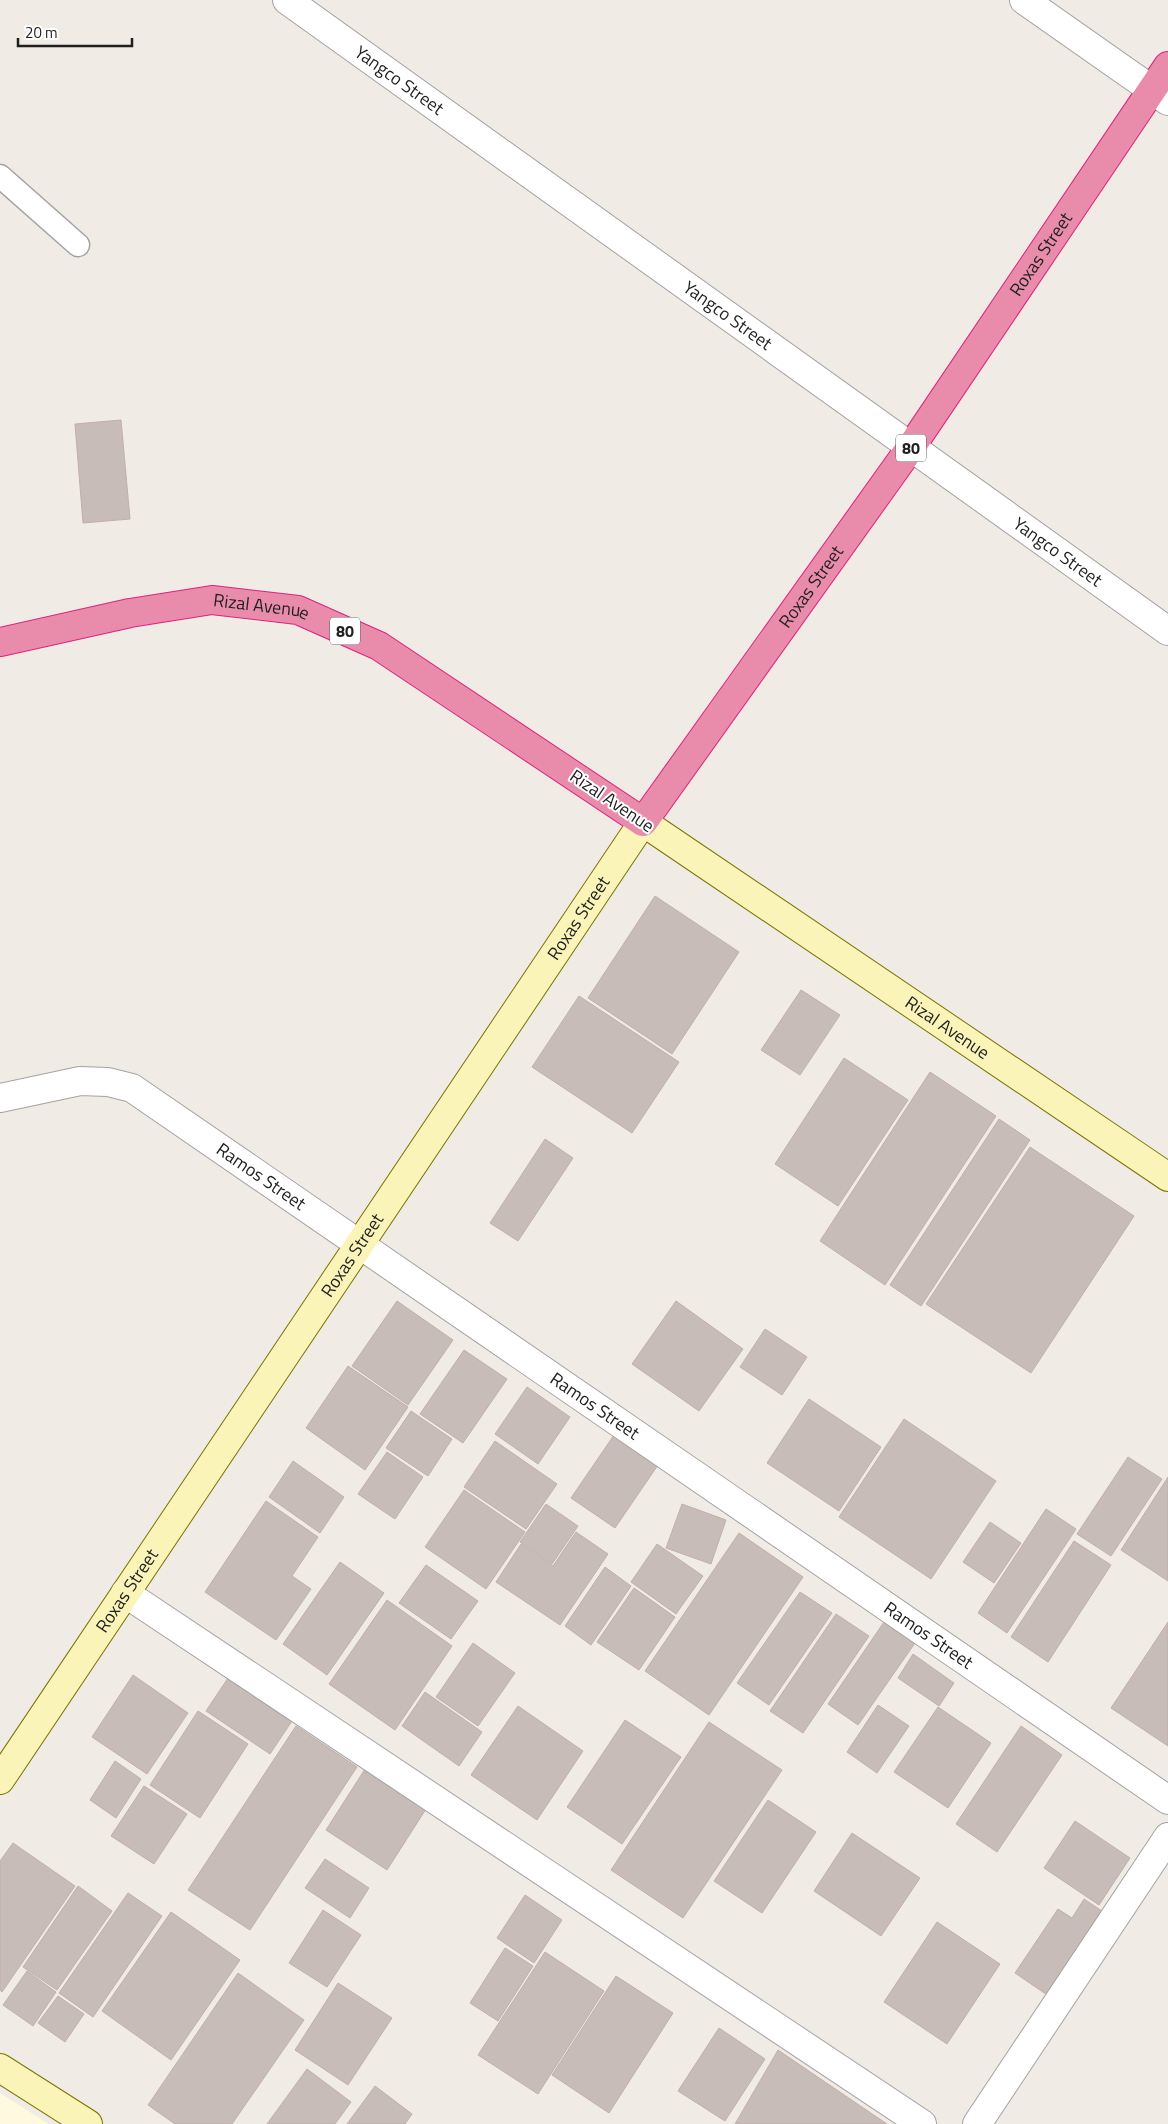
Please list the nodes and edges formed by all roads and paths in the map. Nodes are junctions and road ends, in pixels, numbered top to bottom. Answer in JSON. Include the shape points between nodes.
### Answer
{"nodes":[{"id":1,"x":287,"y":0,"type":"edge"},
{"id":2,"x":1024,"y":0,"type":"edge"},
{"id":3,"x":1168,"y":66,"type":"edge"},
{"id":4,"x":1160,"y":95,"type":"edge"},
{"id":5,"x":0,"y":176,"type":"edge"},
{"id":6,"x":78,"y":245,"type":"dead end"},
{"id":7,"x":912,"y":447,"type":"junction"},
{"id":8,"x":1168,"y":631,"type":"edge"},
{"id":9,"x":0,"y":642,"type":"edge"},
{"id":10,"x":642,"y":822,"type":"junction"},
{"id":11,"x":0,"y":1098,"type":"edge"},
{"id":12,"x":1168,"y":1177,"type":"edge"},
{"id":13,"x":359,"y":1244,"type":"junction"},
{"id":14,"x":125,"y":1593,"type":"junction"},
{"id":15,"x":0,"y":1780,"type":"edge"},
{"id":16,"x":1168,"y":1800,"type":"edge"},
{"id":17,"x":1168,"y":1837,"type":"edge"},
{"id":18,"x":0,"y":2068,"type":"edge"},
{"id":19,"x":88,"y":2124,"type":"edge"},
{"id":20,"x":922,"y":2124,"type":"edge"},
{"id":21,"x":977,"y":2124,"type":"edge"}],
"edges":[{"from":1,"to":7,"type":"street","name":"Yangco Street"},
{"from":2,"to":4,"type":"street"},
{"from":3,"to":4,"type":"highway","name":"Roxas Street","number":"80"},
{"from":4,"to":7,"type":"highway","name":"Roxas Street","number":"80"},
{"from":5,"to":6,"type":"lane"},
{"from":7,"to":8,"type":"street","name":"Yangco Street"},
{"from":7,"to":10,"type":"highway","name":"Roxas Street","number":"80"},
{"from":9,"to":10,"type":"highway","name":"Rizal Avenue","number":"80","via":[[130,613],[212,600],[298,610],[379,646]]},
{"from":10,"to":12,"type":"street","name":"Rizal Avenue"},
{"from":10,"to":13,"type":"street","name":"Roxas Street"},
{"from":11,"to":13,"type":"street","name":"Ramos Street","via":[[80,1081],[108,1082],[132,1088]]},
{"from":13,"to":14,"type":"street","name":"Roxas Street"},
{"from":13,"to":16,"type":"street","name":"Ramos Street"},
{"from":14,"to":15,"type":"street","name":"Roxas Street"},
{"from":14,"to":20,"type":"street"},
{"from":17,"to":21,"type":"street"},
{"from":18,"to":19,"type":"street"}]}
